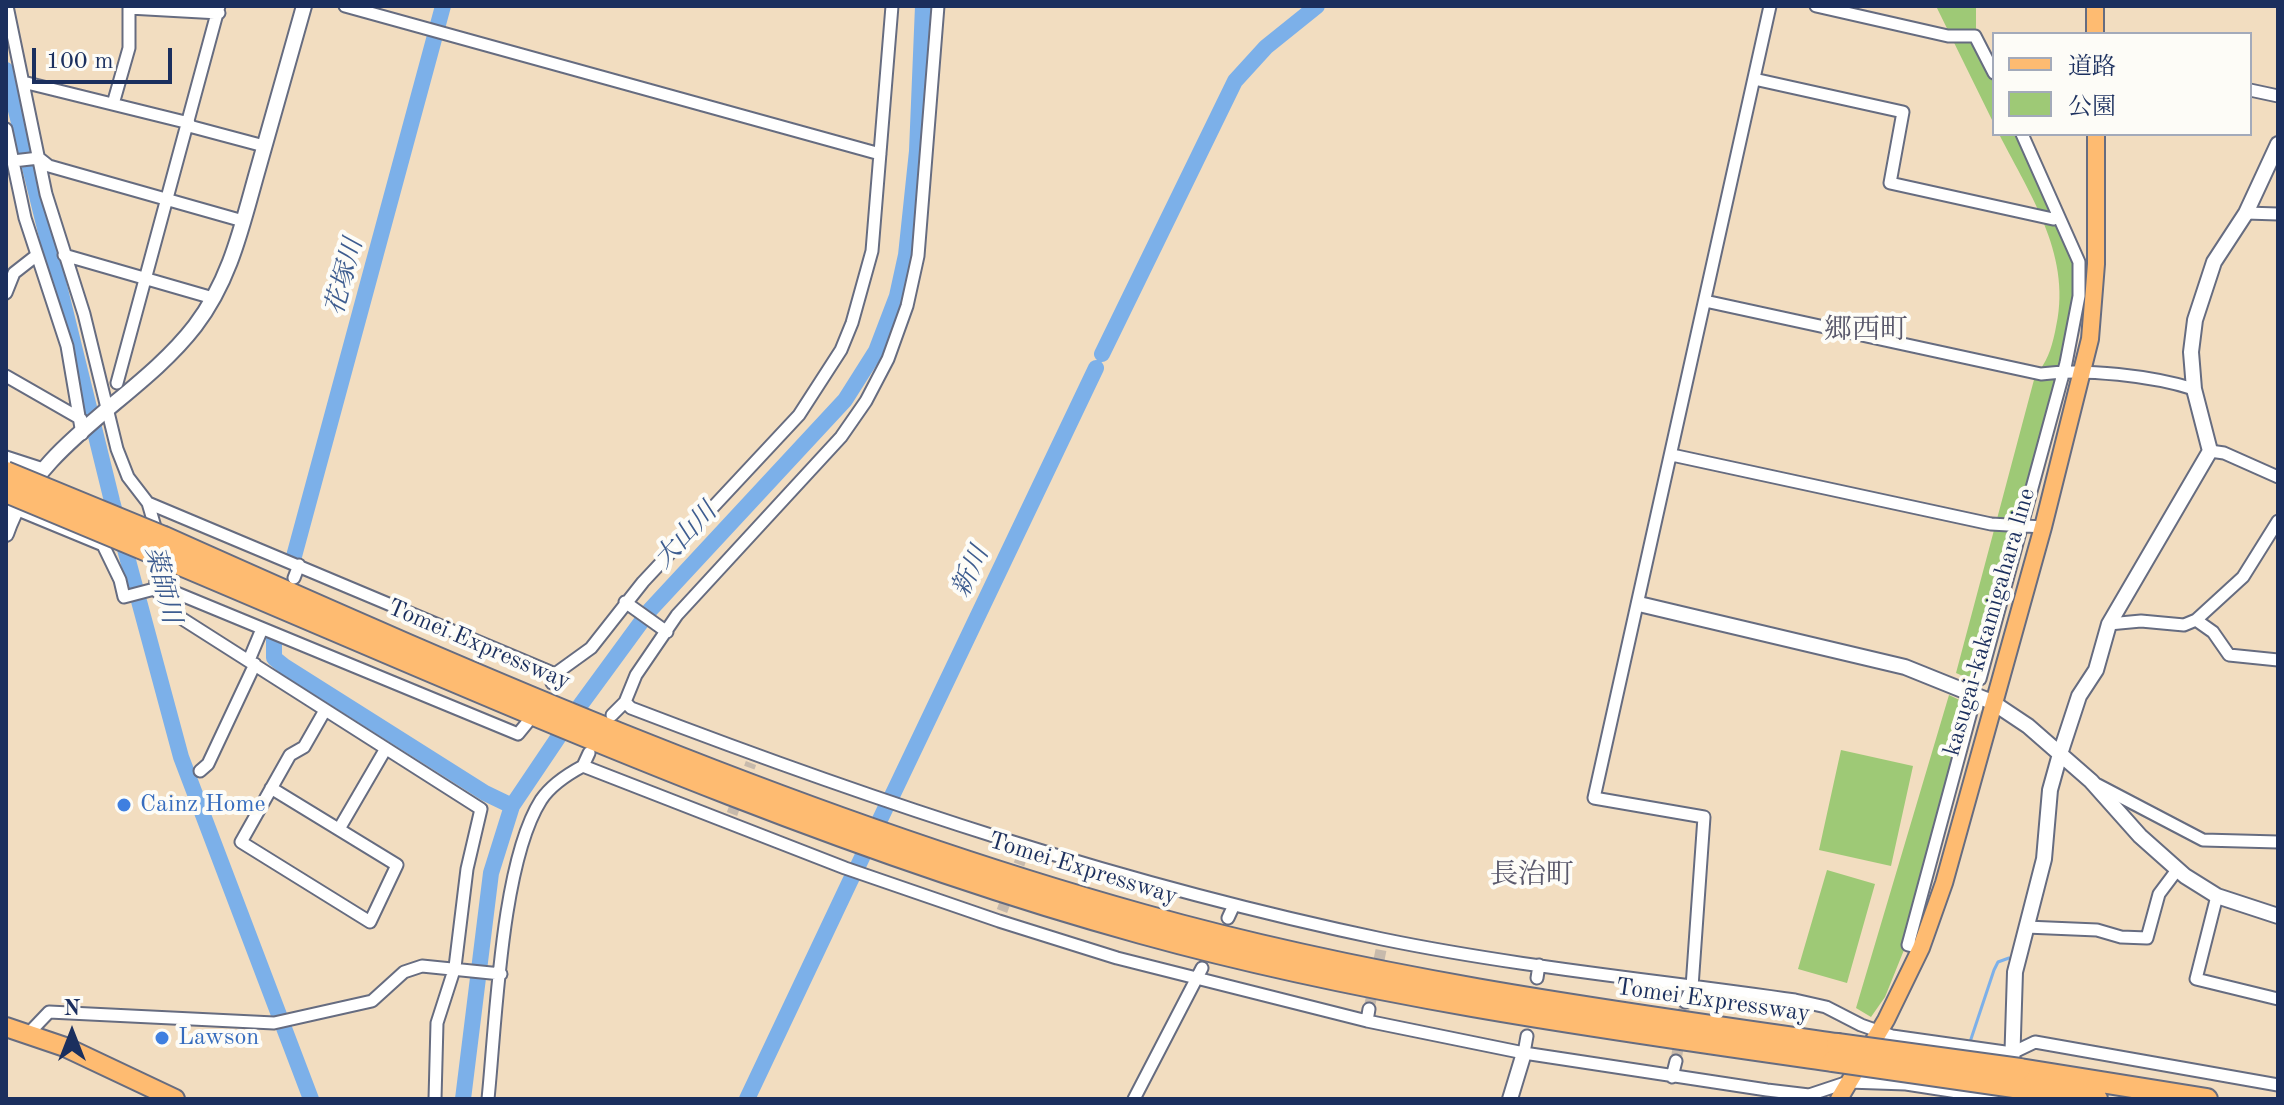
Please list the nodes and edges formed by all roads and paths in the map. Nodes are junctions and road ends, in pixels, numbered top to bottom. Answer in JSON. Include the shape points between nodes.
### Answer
{"nodes":[{"id":1,"x":7,"y":6,"type":"edge"},
{"id":2,"x":304,"y":6,"type":"edge"},
{"id":3,"x":345,"y":6,"type":"edge"},
{"id":4,"x":892,"y":6,"type":"edge"},
{"id":5,"x":938,"y":6,"type":"edge"},
{"id":6,"x":1770,"y":6,"type":"edge"},
{"id":7,"x":1816,"y":6,"type":"edge"},
{"id":8,"x":2095,"y":6,"type":"edge"},
{"id":9,"x":129,"y":7,"type":"edge"},
{"id":10,"x":219,"y":10,"type":"edge"},
{"id":11,"x":2095,"y":32,"type":"edge"},
{"id":12,"x":1992,"y":69,"type":"edge"},
{"id":13,"x":1754,"y":79,"type":"junction"},
{"id":14,"x":23,"y":82,"type":"junction"},
{"id":15,"x":2252,"y":90,"type":"edge"},
{"id":16,"x":2278,"y":96,"type":"edge"},
{"id":17,"x":113,"y":104,"type":"junction"},
{"id":18,"x":189,"y":124,"type":"junction"},
{"id":19,"x":6,"y":129,"type":"edge"},
{"id":20,"x":2023,"y":136,"type":"edge"},
{"id":21,"x":2096,"y":136,"type":"edge"},
{"id":22,"x":2278,"y":144,"type":"edge"},
{"id":23,"x":264,"y":146,"type":"junction"},
{"id":24,"x":880,"y":154,"type":"junction"},
{"id":25,"x":37,"y":157,"type":"junction"},
{"id":26,"x":11,"y":161,"type":"edge"},
{"id":27,"x":169,"y":201,"type":"junction"},
{"id":28,"x":2246,"y":213,"type":"junction"},
{"id":29,"x":2278,"y":214,"type":"edge"},
{"id":30,"x":2053,"y":219,"type":"dead end"},
{"id":31,"x":243,"y":221,"type":"junction"},
{"id":32,"x":37,"y":255,"type":"junction"},
{"id":33,"x":64,"y":255,"type":"junction"},
{"id":34,"x":147,"y":278,"type":"junction"},
{"id":35,"x":6,"y":293,"type":"edge"},
{"id":36,"x":213,"y":298,"type":"junction"},
{"id":37,"x":1705,"y":301,"type":"junction"},
{"id":38,"x":2063,"y":373,"type":"junction"},
{"id":39,"x":2083,"y":373,"type":"junction"},
{"id":40,"x":6,"y":376,"type":"edge"},
{"id":41,"x":117,"y":383,"type":"dead end"},
{"id":42,"x":2194,"y":389,"type":"junction"},
{"id":43,"x":106,"y":413,"type":"junction"},
{"id":44,"x":81,"y":426,"type":"junction"},
{"id":45,"x":2210,"y":451,"type":"junction"},
{"id":46,"x":1672,"y":455,"type":"junction"},
{"id":47,"x":6,"y":457,"type":"edge"},
{"id":48,"x":43,"y":469,"type":"junction"},
{"id":49,"x":6,"y":472,"type":"edge"},
{"id":50,"x":2278,"y":477,"type":"edge"},
{"id":51,"x":9,"y":502,"type":"edge"},
{"id":52,"x":148,"y":503,"type":"junction"},
{"id":53,"x":2278,"y":521,"type":"edge"},
{"id":54,"x":2021,"y":525,"type":"junction"},
{"id":55,"x":2043,"y":527,"type":"junction"},
{"id":56,"x":6,"y":534,"type":"edge"},
{"id":57,"x":164,"y":547,"type":"junction"},
{"id":58,"x":299,"y":565,"type":"junction"},
{"id":59,"x":294,"y":578,"type":"dead end"},
{"id":60,"x":151,"y":590,"type":"junction"},
{"id":61,"x":627,"y":603,"type":"junction"},
{"id":62,"x":1639,"y":604,"type":"junction"},
{"id":63,"x":2196,"y":620,"type":"junction"},
{"id":64,"x":281,"y":622,"type":"dead end"},
{"id":65,"x":2109,"y":624,"type":"junction"},
{"id":66,"x":262,"y":629,"type":"junction"},
{"id":67,"x":664,"y":630,"type":"junction"},
{"id":68,"x":283,"y":638,"type":"junction"},
{"id":69,"x":2278,"y":660,"type":"edge"},
{"id":70,"x":252,"y":662,"type":"junction"},
{"id":71,"x":1980,"y":679,"type":"dead end"},
{"id":72,"x":625,"y":702,"type":"junction"},
{"id":73,"x":1992,"y":702,"type":"junction"},
{"id":74,"x":1972,"y":708,"type":"dead end"},
{"id":75,"x":324,"y":712,"type":"junction"},
{"id":76,"x":541,"y":715,"type":"junction"},
{"id":77,"x":597,"y":733,"type":"junction"},
{"id":78,"x":385,"y":750,"type":"junction"},
{"id":79,"x":2060,"y":754,"type":"junction"},
{"id":80,"x":583,"y":766,"type":"junction"},
{"id":81,"x":200,"y":771,"type":"dead end"},
{"id":82,"x":2091,"y":781,"type":"junction"},
{"id":83,"x":271,"y":788,"type":"junction"},
{"id":84,"x":339,"y":829,"type":"junction"},
{"id":85,"x":2278,"y":842,"type":"edge"},
{"id":86,"x":2177,"y":870,"type":"junction"},
{"id":87,"x":2217,"y":896,"type":"junction"},
{"id":88,"x":1234,"y":905,"type":"junction"},
{"id":89,"x":2278,"y":916,"type":"edge"},
{"id":90,"x":1228,"y":918,"type":"dead end"},
{"id":91,"x":2026,"y":927,"type":"junction"},
{"id":92,"x":1921,"y":948,"type":"junction"},
{"id":93,"x":457,"y":968,"type":"junction"},
{"id":94,"x":496,"y":973,"type":"junction"},
{"id":95,"x":1199,"y":974,"type":"junction"},
{"id":96,"x":1692,"y":987,"type":"junction"},
{"id":97,"x":2278,"y":999,"type":"edge"},
{"id":98,"x":1685,"y":1002,"type":"tunnel mouth"},
{"id":99,"x":6,"y":1027,"type":"edge"},
{"id":100,"x":1879,"y":1033,"type":"junction"},
{"id":101,"x":28,"y":1034,"type":"junction"},
{"id":102,"x":1527,"y":1036,"type":"dead end"},
{"id":103,"x":1524,"y":1053,"type":"junction"},
{"id":104,"x":1676,"y":1061,"type":"tunnel mouth"},
{"id":105,"x":1672,"y":1077,"type":"junction"},
{"id":106,"x":2016,"y":1077,"type":"edge"},
{"id":107,"x":1848,"y":1082,"type":"junction"},
{"id":108,"x":2278,"y":1085,"type":"edge"},
{"id":109,"x":1951,"y":1095,"type":"edge"},
{"id":110,"x":175,"y":1099,"type":"edge"},
{"id":111,"x":435,"y":1099,"type":"edge"},
{"id":112,"x":488,"y":1099,"type":"edge"},
{"id":113,"x":1134,"y":1099,"type":"edge"},
{"id":114,"x":1510,"y":1099,"type":"edge"},
{"id":115,"x":1839,"y":1099,"type":"edge"},
{"id":116,"x":2003,"y":1099,"type":"edge"},
{"id":117,"x":2097,"y":1099,"type":"edge"},
{"id":118,"x":2207,"y":1099,"type":"edge"}],
"edges":[{"from":1,"to":14,"type":"street"},
{"from":2,"to":23,"type":"street"},
{"from":3,"to":24,"type":"street"},
{"from":4,"to":24,"type":"street"},
{"from":5,"to":67,"type":"street","via":[[918,256],[888,359],[841,437]]},
{"from":6,"to":13,"type":"street"},
{"from":7,"to":12,"type":"street","via":[[1948,36],[1975,36]]},
{"from":8,"to":11,"type":"main road"},
{"from":9,"to":10,"type":"street"},
{"from":9,"to":17,"type":"street","via":[[129,48]]},
{"from":10,"to":18,"type":"street"},
{"from":13,"to":30,"type":"street","via":[[1903,112],[1890,183]]},
{"from":13,"to":37,"type":"street"},
{"from":14,"to":17,"type":"street"},
{"from":14,"to":25,"type":"street"},
{"from":15,"to":16,"type":"street"},
{"from":17,"to":18,"type":"street"},
{"from":18,"to":23,"type":"street"},
{"from":18,"to":27,"type":"street"},
{"from":19,"to":26,"type":"street"},
{"from":20,"to":38,"type":"street","via":[[2079,262],[2076,322]]},
{"from":21,"to":39,"type":"main road","name":"kasugai-kakamigahara line","via":[[2096,264]]},
{"from":22,"to":28,"type":"street"},
{"from":23,"to":31,"type":"street"},
{"from":24,"to":61,"type":"street","via":[[866,278],[825,379],[799,415]]},
{"from":25,"to":26,"type":"street"},
{"from":25,"to":27,"type":"street","via":[[49,166]]},
{"from":25,"to":33,"type":"street"},
{"from":26,"to":32,"type":"street"},
{"from":27,"to":31,"type":"street"},
{"from":27,"to":34,"type":"street"},
{"from":28,"to":29,"type":"street"},
{"from":28,"to":42,"type":"street","via":[[2214,262],[2195,320]]},
{"from":31,"to":36,"type":"street","via":[[231,264]]},
{"from":32,"to":35,"type":"street","via":[[14,273]]},
{"from":32,"to":44,"type":"street","via":[[63,332]]},
{"from":33,"to":34,"type":"street"},
{"from":33,"to":43,"type":"street","via":[[84,314]]},
{"from":34,"to":36,"type":"street"},
{"from":34,"to":41,"type":"street"},
{"from":36,"to":43,"type":"street","via":[[168,358]]},
{"from":37,"to":38,"type":"street","via":[[2041,374]]},
{"from":37,"to":46,"type":"street"},
{"from":38,"to":39,"type":"street"},
{"from":38,"to":54,"type":"street"},
{"from":39,"to":42,"type":"street"},
{"from":39,"to":55,"type":"main road","name":"kasugai-kakamigahara line"},
{"from":40,"to":44,"type":"street"},
{"from":42,"to":45,"type":"street"},
{"from":43,"to":44,"type":"street"},
{"from":43,"to":52,"type":"street","via":[[128,477]]},
{"from":44,"to":48,"type":"street"},
{"from":45,"to":50,"type":"street"},
{"from":45,"to":65,"type":"street"},
{"from":46,"to":54,"type":"street","via":[[1991,524]]},
{"from":46,"to":62,"type":"street"},
{"from":47,"to":48,"type":"street"},
{"from":48,"to":51,"type":"street"},
{"from":49,"to":57,"type":"highway","name":"Tomei Expressway","bridge":true},
{"from":51,"to":56,"type":"street"},
{"from":51,"to":57,"type":"highway","name":"Tomei Expressway","bridge":true},
{"from":51,"to":60,"type":"street","via":[[103,545],[124,597]]},
{"from":52,"to":58,"type":"street"},
{"from":52,"to":60,"type":"street","via":[[159,547]]},
{"from":53,"to":63,"type":"street","via":[[2243,577]]},
{"from":54,"to":55,"type":"street"},
{"from":54,"to":71,"type":"street"},
{"from":55,"to":73,"type":"main road","name":"kasugai-kakamigahara line"},
{"from":57,"to":76,"type":"highway","name":"Tomei Expressway"},
{"from":58,"to":59,"type":"street"},
{"from":58,"to":61,"type":"street","via":[[554,679],[591,648]]},
{"from":60,"to":66,"type":"street","via":[[162,587]]},
{"from":60,"to":70,"type":"street","via":[[181,618]]},
{"from":61,"to":67,"type":"street"},
{"from":62,"to":73,"type":"street","via":[[1905,667]]},
{"from":62,"to":96,"type":"street","via":[[1594,798],[1704,817]]},
{"from":63,"to":65,"type":"street","via":[[2184,625]]},
{"from":63,"to":69,"type":"street","via":[[2213,632],[2229,655]]},
{"from":64,"to":68,"type":"street"},
{"from":65,"to":79,"type":"street","via":[[2096,670],[2079,696]]},
{"from":66,"to":68,"type":"street"},
{"from":66,"to":70,"type":"street"},
{"from":67,"to":72,"type":"street"},
{"from":68,"to":76,"type":"street","via":[[518,734]]},
{"from":70,"to":75,"type":"street"},
{"from":70,"to":81,"type":"street","via":[[208,764]]},
{"from":72,"to":77,"type":"street"},
{"from":72,"to":88,"type":"street","via":[[752,759],[1022,853]]},
{"from":73,"to":79,"type":"street"},
{"from":73,"to":92,"type":"main road","name":"kasugai-kakamigahara line","via":[[1944,883]]},
{"from":74,"to":92,"type":"street","via":[[1908,945]]},
{"from":75,"to":78,"type":"street"},
{"from":75,"to":83,"type":"street"},
{"from":76,"to":77,"type":"highway","name":"Tomei Expressway"},
{"from":77,"to":80,"type":"street"},
{"from":77,"to":106,"type":"highway","name":"Tomei Expressway","bridge":true,"via":[[884,842],[1326,961],[1835,1053]]},
{"from":78,"to":84,"type":"street"},
{"from":78,"to":93,"type":"street","via":[[481,809],[467,869]]},
{"from":79,"to":82,"type":"street"},
{"from":79,"to":91,"type":"street","via":[[2050,790],[2044,859]]},
{"from":80,"to":94,"type":"street","via":[[542,798],[524,836]]},
{"from":80,"to":95,"type":"street","via":[[1000,916]]},
{"from":82,"to":85,"type":"street","via":[[2203,840]]},
{"from":82,"to":86,"type":"street"},
{"from":83,"to":84,"type":"street"},
{"from":83,"to":84,"type":"street","via":[[241,842],[370,922],[397,865]]},
{"from":86,"to":87,"type":"street"},
{"from":86,"to":91,"type":"street","via":[[2159,894],[2147,938]]},
{"from":87,"to":89,"type":"street"},
{"from":87,"to":97,"type":"street","via":[[2196,979]]},
{"from":88,"to":90,"type":"street"},
{"from":88,"to":96,"type":"street","via":[[1382,944],[1538,972]]},
{"from":91,"to":106,"type":"street","via":[[2015,972]]},
{"from":92,"to":100,"type":"main road","name":"kasugai-kakamigahara line"},
{"from":93,"to":94,"type":"street"},
{"from":93,"to":101,"type":"street","via":[[413,969],[372,1001],[274,1023],[49,1012]]},
{"from":93,"to":111,"type":"street","via":[[437,1023]]},
{"from":94,"to":112,"type":"street"},
{"from":95,"to":103,"type":"street"},
{"from":95,"to":113,"type":"street"},
{"from":96,"to":98,"type":"street"},
{"from":96,"to":100,"type":"street","via":[[1826,1007]]},
{"from":99,"to":101,"type":"highway"},
{"from":100,"to":106,"type":"street"},
{"from":100,"to":107,"type":"main road","name":"kasugai-kakamigahara line"},
{"from":101,"to":110,"type":"highway"},
{"from":102,"to":103,"type":"street"},
{"from":103,"to":105,"type":"street"},
{"from":103,"to":114,"type":"street"},
{"from":104,"to":105,"type":"street"},
{"from":105,"to":107,"type":"street","via":[[1809,1095]]},
{"from":106,"to":108,"type":"street","via":[[2035,1042]]},
{"from":106,"to":117,"type":"highway","name":"Tomei Expressway"},
{"from":106,"to":118,"type":"highway","name":"Tomei Expressway"},
{"from":107,"to":109,"type":"street","via":[[1906,1084]]},
{"from":107,"to":115,"type":"main road","name":"kasugai-kakamigahara line"},
{"from":109,"to":116,"type":"street"}]}
